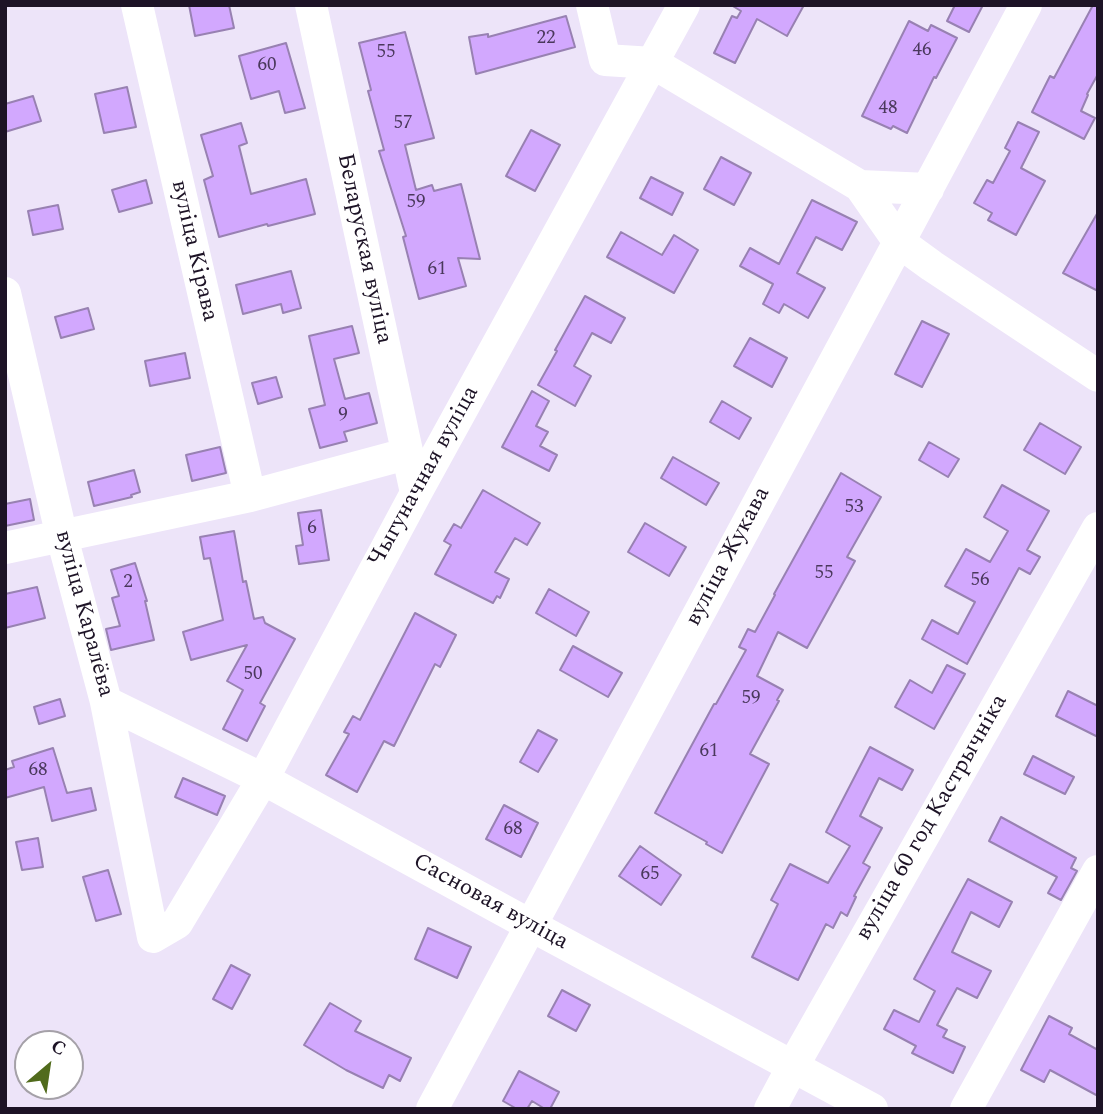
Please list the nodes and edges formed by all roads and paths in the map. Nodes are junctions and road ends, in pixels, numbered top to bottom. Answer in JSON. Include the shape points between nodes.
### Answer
{"nodes":[{"id":1,"x":136,"y":5,"type":"edge"},
{"id":2,"x":311,"y":5,"type":"edge"},
{"id":3,"x":592,"y":5,"type":"edge"},
{"id":4,"x":684,"y":5,"type":"edge"},
{"id":5,"x":1026,"y":5,"type":"edge"},
{"id":6,"x":653,"y":63,"type":"junction"},
{"id":7,"x":860,"y":186,"type":"junction"},
{"id":8,"x":928,"y":189,"type":"junction"},
{"id":9,"x":900,"y":242,"type":"junction"},
{"id":10,"x":5,"y":293,"type":"edge"},
{"id":11,"x":1098,"y":376,"type":"edge"},
{"id":12,"x":406,"y":454,"type":"junction"},
{"id":13,"x":416,"y":493,"type":"junction"},
{"id":14,"x":250,"y":496,"type":"junction"},
{"id":15,"x":1098,"y":528,"type":"edge"},
{"id":16,"x":62,"y":537,"type":"junction"},
{"id":17,"x":5,"y":548,"type":"edge"},
{"id":18,"x":106,"y":702,"type":"junction"},
{"id":19,"x":263,"y":779,"type":"junction"},
{"id":20,"x":1098,"y":871,"type":"edge"},
{"id":21,"x":530,"y":925,"type":"junction"},
{"id":22,"x":153,"y":937,"type":"joint"},
{"id":23,"x":793,"y":1066,"type":"junction"},
{"id":24,"x":432,"y":1109,"type":"edge"},
{"id":25,"x":770,"y":1109,"type":"edge"},
{"id":26,"x":872,"y":1109,"type":"edge"},
{"id":27,"x":966,"y":1109,"type":"edge"}],
"edges":[{"from":1,"to":14,"type":"street","name":"вуліца Кірава"},
{"from":2,"to":12,"type":"street","name":"Беларуская вуліца"},
{"from":3,"to":6,"type":"street","via":[[605,60]]},
{"from":4,"to":6,"type":"street","name":"Чыгуначная вуліца"},
{"from":5,"to":8,"type":"street","name":"вуліца Жукава"},
{"from":6,"to":7,"type":"street"},
{"from":6,"to":13,"type":"street","name":"Чыгуначная вуліца"},
{"from":7,"to":8,"type":"street"},
{"from":7,"to":9,"type":"street"},
{"from":8,"to":9,"type":"street","name":"вуліца Жукава"},
{"from":9,"to":11,"type":"street"},
{"from":9,"to":21,"type":"street","name":"вуліца Жукава"},
{"from":10,"to":16,"type":"street","name":"вуліца Каралёва"},
{"from":12,"to":13,"type":"street","name":"Беларуская вуліца"},
{"from":12,"to":14,"type":"street"},
{"from":13,"to":19,"type":"street","name":"Чыгуначная вуліца"},
{"from":14,"to":16,"type":"street"},
{"from":15,"to":23,"type":"street","name":"вуліца 60 год Кастрычніка"},
{"from":16,"to":17,"type":"street"},
{"from":16,"to":18,"type":"street","name":"вуліца Каралёва"},
{"from":18,"to":19,"type":"street","name":"Сасновая вуліца"},
{"from":18,"to":22,"type":"street","name":"вуліца Каралёва"},
{"from":19,"to":21,"type":"street","name":"Сасновая вуліца"},
{"from":19,"to":22,"type":"street","name":"Чыгуначная вуліца","via":[[177,923]]},
{"from":20,"to":27,"type":"street"},
{"from":21,"to":23,"type":"street","name":"Сасновая вуліца"},
{"from":21,"to":24,"type":"street","name":"вуліца Жукава"},
{"from":23,"to":25,"type":"street","name":"вуліца 60 год Кастрычніка"},
{"from":23,"to":26,"type":"street","name":"Сасновая вуліца"}]}
